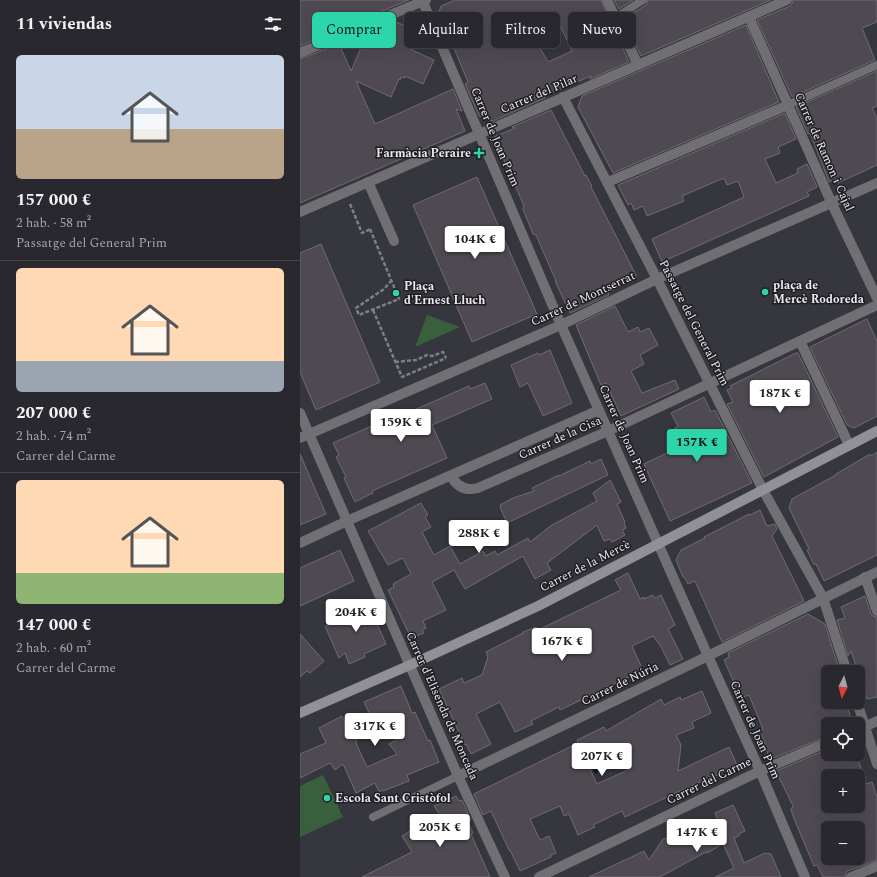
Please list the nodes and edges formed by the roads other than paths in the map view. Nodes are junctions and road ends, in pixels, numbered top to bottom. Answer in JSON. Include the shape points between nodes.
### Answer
{"nodes":[{"id":1,"x":607,"y":0,"type":"edge"},
{"id":2,"x":643,"y":0,"type":"edge"},
{"id":3,"x":787,"y":0,"type":"edge"},
{"id":4,"x":423,"y":1,"type":"edge"},
{"id":5,"x":612,"y":12,"type":"edge"},
{"id":6,"x":624,"y":12,"type":"edge"},
{"id":7,"x":749,"y":17,"type":"junction"},
{"id":8,"x":630,"y":48,"type":"edge"},
{"id":9,"x":300,"y":53,"type":"edge"},
{"id":10,"x":638,"y":65,"type":"junction"},
{"id":11,"x":877,"y":65,"type":"edge"},
{"id":12,"x":563,"y":98,"type":"junction"},
{"id":13,"x":788,"y":105,"type":"junction"},
{"id":14,"x":479,"y":134,"type":"junction"},
{"id":15,"x":368,"y":182,"type":"junction"},
{"id":16,"x":608,"y":182,"type":"junction"},
{"id":17,"x":877,"y":183,"type":"edge"},
{"id":18,"x":832,"y":204,"type":"junction"},
{"id":19,"x":300,"y":212,"type":"edge"},
{"id":20,"x":394,"y":241,"type":"dead end"},
{"id":21,"x":657,"y":279,"type":"junction"},
{"id":22,"x":877,"y":298,"type":"edge"},
{"id":23,"x":877,"y":306,"type":"edge"},
{"id":24,"x":561,"y":325,"type":"junction"},
{"id":25,"x":800,"y":341,"type":"junction"},
{"id":26,"x":710,"y":383,"type":"junction"},
{"id":27,"x":599,"y":410,"type":"junction"},
{"id":28,"x":300,"y":413,"type":"edge"},
{"id":29,"x":608,"y":431,"type":"junction"},
{"id":30,"x":877,"y":431,"type":"edge"},
{"id":31,"x":310,"y":434,"type":"junction"},
{"id":32,"x":300,"y":438,"type":"edge"},
{"id":33,"x":849,"y":445,"type":"junction"},
{"id":34,"x":451,"y":476,"type":"junction"},
{"id":35,"x":763,"y":490,"type":"junction"},
{"id":36,"x":348,"y":521,"type":"junction"},
{"id":37,"x":300,"y":543,"type":"edge"},
{"id":38,"x":658,"y":544,"type":"junction"},
{"id":39,"x":877,"y":572,"type":"edge"},
{"id":40,"x":865,"y":577,"type":"junction"},
{"id":41,"x":823,"y":598,"type":"junction"},
{"id":42,"x":877,"y":611,"type":"edge"},
{"id":43,"x":708,"y":656,"type":"junction"},
{"id":44,"x":410,"y":665,"type":"junction"},
{"id":45,"x":845,"y":665,"type":"edge"},
{"id":46,"x":300,"y":713,"type":"edge"},
{"id":47,"x":877,"y":721,"type":"edge"},
{"id":48,"x":865,"y":727,"type":"edge"},
{"id":49,"x":865,"y":735,"type":"edge"},
{"id":50,"x":821,"y":745,"type":"edge"},
{"id":51,"x":877,"y":764,"type":"edge"},
{"id":52,"x":760,"y":770,"type":"junction"},
{"id":53,"x":458,"y":776,"type":"junction"},
{"id":54,"x":373,"y":817,"type":"dead end"},
{"id":55,"x":877,"y":866,"type":"edge"},
{"id":56,"x":505,"y":877,"type":"edge"},
{"id":57,"x":539,"y":877,"type":"edge"},
{"id":58,"x":805,"y":877,"type":"edge"},
{"id":59,"x":851,"y":877,"type":"edge"}],
"edges":[{"from":1,"to":5,"type":"street"},
{"from":2,"to":6,"type":"lane"},
{"from":3,"to":7,"type":"street","name":"Carrer del Pilar"},
{"from":4,"to":9,"type":"street"},
{"from":4,"to":14,"type":"street","name":"Carrer de Joan Prim"},
{"from":7,"to":10,"type":"street","name":"Carrer del Pilar"},
{"from":7,"to":13,"type":"street","name":"Carrer de Ramon i Cajal"},
{"from":8,"to":10,"type":"street"},
{"from":10,"to":12,"type":"street","name":"Carrer del Pilar"},
{"from":11,"to":13,"type":"lane"},
{"from":12,"to":14,"type":"street","name":"Carrer del Pilar"},
{"from":12,"to":16,"type":"street","name":"Passatge del General Prim"},
{"from":13,"to":16,"type":"street"},
{"from":13,"to":18,"type":"street","name":"Carrer de Ramon i Cajal"},
{"from":14,"to":15,"type":"street","name":"Carrer del Pilar"},
{"from":14,"to":24,"type":"street","name":"Carrer de Joan Prim"},
{"from":15,"to":19,"type":"street","name":"Carrer del Pilar"},
{"from":15,"to":20,"type":"street"},
{"from":16,"to":21,"type":"street","name":"Passatge del General Prim"},
{"from":17,"to":18,"type":"street","name":"Carrer de Montserrat"},
{"from":18,"to":21,"type":"street","name":"Carrer de Montserrat"},
{"from":18,"to":22,"type":"street","name":"Carrer de Ramon i Cajal"},
{"from":21,"to":24,"type":"street","name":"Carrer de Montserrat"},
{"from":21,"to":26,"type":"street","name":"Passatge del General Prim"},
{"from":23,"to":25,"type":"street","name":"Carrer de la Cisa"},
{"from":24,"to":27,"type":"street","name":"Carrer de Joan Prim"},
{"from":24,"to":31,"type":"street","name":"Carrer de Montserrat"},
{"from":25,"to":26,"type":"street","name":"Carrer de la Cisa"},
{"from":25,"to":33,"type":"street"},
{"from":26,"to":29,"type":"street","name":"Carrer de la Cisa"},
{"from":26,"to":35,"type":"street","name":"Passatge del General Prim"},
{"from":27,"to":29,"type":"street","name":"Carrer de Joan Prim"},
{"from":27,"to":34,"type":"street","name":"Carrer de la Cisa"},
{"from":28,"to":31,"type":"street","name":"Carrer d'Elisenda de Moncada"},
{"from":29,"to":34,"type":"street","name":"Carrer de la Cisa","via":[[478,488],[462,487],[455,483]]},
{"from":29,"to":38,"type":"street","name":"Carrer de Joan Prim"},
{"from":30,"to":33,"type":"street","name":"Carrer de la Mercè"},
{"from":31,"to":32,"type":"street","name":"Carrer de Montserrat"},
{"from":31,"to":36,"type":"street","name":"Carrer d'Elisenda de Moncada"},
{"from":33,"to":35,"type":"street","name":"Carrer de la Mercè"},
{"from":34,"to":36,"type":"street","name":"Carrer de la Cisa"},
{"from":35,"to":38,"type":"street","name":"Carrer de la Mercè"},
{"from":35,"to":41,"type":"street","name":"Passatge del General Prim"},
{"from":36,"to":37,"type":"street","name":"Carrer de la Cisa"},
{"from":36,"to":44,"type":"street","name":"Carrer d'Elisenda de Moncada"},
{"from":38,"to":43,"type":"street","name":"Carrer de Joan Prim"},
{"from":38,"to":44,"type":"street","name":"Carrer de la Mercè","via":[[538,606]]},
{"from":39,"to":40,"type":"street","name":"Carrer de Núria"},
{"from":40,"to":41,"type":"street","name":"Carrer de Núria"},
{"from":40,"to":42,"type":"street"},
{"from":41,"to":43,"type":"street","name":"Carrer de Núria"},
{"from":41,"to":45,"type":"street","name":"Passatge del General Prim"},
{"from":43,"to":52,"type":"street","name":"Carrer de Joan Prim"},
{"from":43,"to":53,"type":"street","name":"Carrer de Núria"},
{"from":44,"to":46,"type":"street","name":"Carrer de la Mercè"},
{"from":44,"to":53,"type":"street","name":"Carrer d'Elisenda de Moncada"},
{"from":47,"to":48,"type":"street"},
{"from":49,"to":51,"type":"street"},
{"from":50,"to":52,"type":"street","name":"Carrer del Carme"},
{"from":52,"to":57,"type":"street","name":"Carrer del Carme"},
{"from":52,"to":58,"type":"street","name":"Carrer de Joan Prim"},
{"from":53,"to":54,"type":"lane","name":"Carrer de Núria"},
{"from":53,"to":56,"type":"street","name":"Carrer d'Elisenda de Moncada"},
{"from":55,"to":59,"type":"street"}]}
